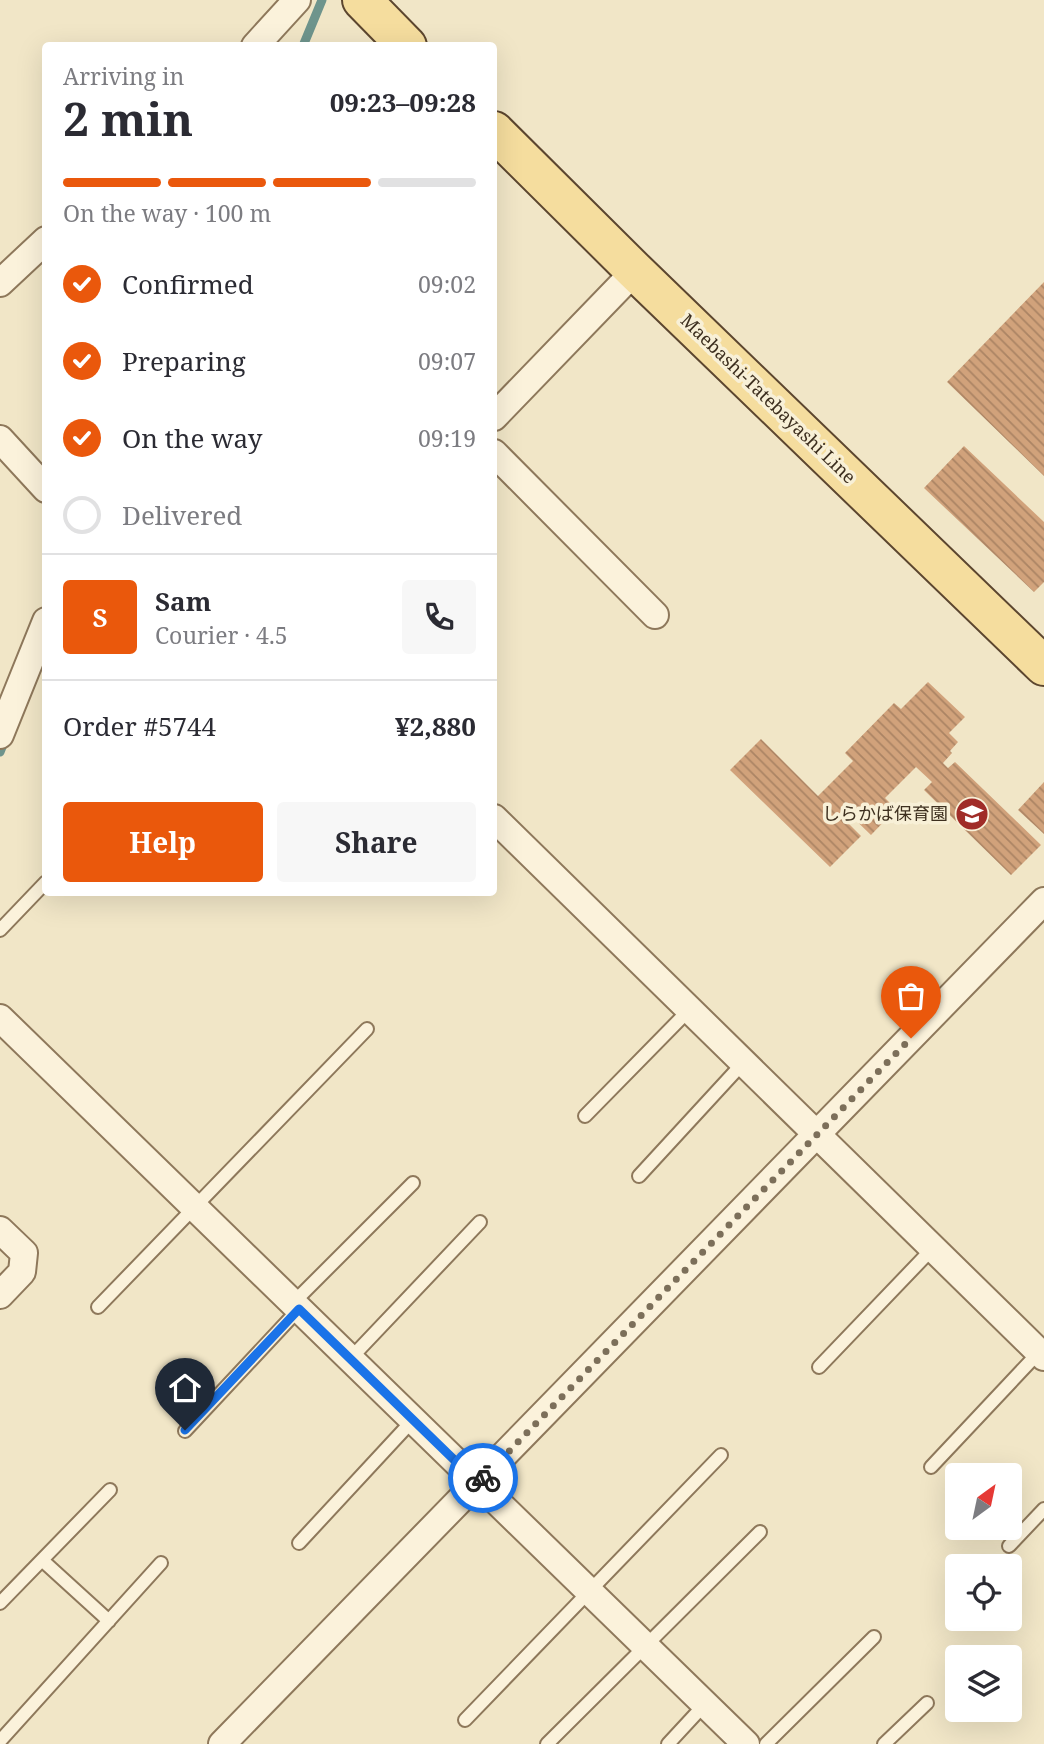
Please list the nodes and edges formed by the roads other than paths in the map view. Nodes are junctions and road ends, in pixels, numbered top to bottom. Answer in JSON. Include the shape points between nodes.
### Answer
{"nodes":[{"id":1,"x":297,"y":0,"type":"edge"},
{"id":2,"x":368,"y":1,"type":"edge"},
{"id":3,"x":265,"y":41,"type":"edge"},
{"id":4,"x":404,"y":42,"type":"edge"},
{"id":5,"x":497,"y":134,"type":"edge"},
{"id":6,"x":42,"y":244,"type":"edge"},
{"id":7,"x":635,"y":271,"type":"junction"},
{"id":8,"x":0,"y":283,"type":"edge"},
{"id":9,"x":497,"y":413,"type":"edge"},
{"id":10,"x":0,"y":439,"type":"edge"},
{"id":11,"x":497,"y":456,"type":"edge"},
{"id":12,"x":42,"y":484,"type":"edge"},
{"id":13,"x":655,"y":615,"type":"dead end"},
{"id":14,"x":42,"y":631,"type":"edge"},
{"id":15,"x":1044,"y":666,"type":"edge"},
{"id":16,"x":0,"y":735,"type":"edge"},
{"id":17,"x":497,"y":821,"type":"edge"},
{"id":18,"x":42,"y":886,"type":"edge"},
{"id":19,"x":1044,"y":901,"type":"edge"},
{"id":20,"x":0,"y":930,"type":"edge"},
{"id":21,"x":689,"y":1010,"type":"junction"},
{"id":22,"x":0,"y":1018,"type":"edge"},
{"id":23,"x":367,"y":1029,"type":"dead end"},
{"id":24,"x":743,"y":1063,"type":"junction"},
{"id":25,"x":586,"y":1116,"type":"dead end"},
{"id":26,"x":816,"y":1136,"type":"junction"},
{"id":27,"x":639,"y":1176,"type":"dead end"},
{"id":28,"x":413,"y":1183,"type":"dead end"},
{"id":29,"x":196,"y":1208,"type":"junction"},
{"id":30,"x":480,"y":1222,"type":"dead end"},
{"id":31,"x":0,"y":1230,"type":"edge"},
{"id":32,"x":933,"y":1248,"type":"junction"},
{"id":33,"x":0,"y":1295,"type":"edge"},
{"id":34,"x":296,"y":1306,"type":"junction"},
{"id":35,"x":98,"y":1307,"type":"dead end"},
{"id":36,"x":1042,"y":1352,"type":"edge"},
{"id":37,"x":351,"y":1359,"type":"junction"},
{"id":38,"x":819,"y":1367,"type":"dead end"},
{"id":39,"x":413,"y":1420,"type":"junction"},
{"id":40,"x":185,"y":1430,"type":"dead end"},
{"id":41,"x":721,"y":1455,"type":"dead end"},
{"id":42,"x":931,"y":1467,"type":"dead end"},
{"id":43,"x":478,"y":1483,"type":"junction"},
{"id":44,"x":110,"y":1490,"type":"dead end"},
{"id":45,"x":1044,"y":1510,"type":"edge"},
{"id":46,"x":760,"y":1532,"type":"dead end"},
{"id":47,"x":299,"y":1543,"type":"dead end"},
{"id":48,"x":1009,"y":1546,"type":"dead end"},
{"id":49,"x":42,"y":1560,"type":"junction"},
{"id":50,"x":161,"y":1563,"type":"dead end"},
{"id":51,"x":589,"y":1591,"type":"junction"},
{"id":52,"x":0,"y":1604,"type":"edge"},
{"id":53,"x":109,"y":1620,"type":"junction"},
{"id":54,"x":874,"y":1637,"type":"dead end"},
{"id":55,"x":645,"y":1645,"type":"junction"},
{"id":56,"x":927,"y":1703,"type":"dead end"},
{"id":57,"x":705,"y":1704,"type":"junction"},
{"id":58,"x":465,"y":1720,"type":"dead end"},
{"id":59,"x":0,"y":1741,"type":"edge"},
{"id":60,"x":222,"y":1744,"type":"edge"},
{"id":61,"x":547,"y":1744,"type":"edge"},
{"id":62,"x":668,"y":1744,"type":"edge"},
{"id":63,"x":746,"y":1744,"type":"edge"},
{"id":64,"x":766,"y":1744,"type":"edge"},
{"id":65,"x":884,"y":1744,"type":"edge"}],
"edges":[{"from":1,"to":3,"type":"street"},
{"from":2,"to":4,"type":"main road"},
{"from":5,"to":7,"type":"main road","name":"Maebashi-Tatebayashi Line"},
{"from":6,"to":8,"type":"street"},
{"from":7,"to":9,"type":"street"},
{"from":7,"to":15,"type":"main road","name":"Maebashi-Tatebayashi Line"},
{"from":10,"to":12,"type":"street"},
{"from":11,"to":13,"type":"street"},
{"from":14,"to":16,"type":"street"},
{"from":17,"to":21,"type":"street"},
{"from":18,"to":20,"type":"lane"},
{"from":19,"to":26,"type":"street"},
{"from":21,"to":24,"type":"street"},
{"from":21,"to":25,"type":"lane"},
{"from":22,"to":29,"type":"street"},
{"from":23,"to":29,"type":"lane"},
{"from":24,"to":26,"type":"street"},
{"from":24,"to":27,"type":"lane"},
{"from":26,"to":32,"type":"street"},
{"from":26,"to":43,"type":"street"},
{"from":28,"to":34,"type":"lane"},
{"from":29,"to":34,"type":"street"},
{"from":29,"to":35,"type":"lane"},
{"from":30,"to":37,"type":"lane"},
{"from":31,"to":33,"type":"street","via":[[24,1253],[22,1272]]},
{"from":32,"to":36,"type":"street"},
{"from":32,"to":38,"type":"lane"},
{"from":34,"to":37,"type":"street"},
{"from":34,"to":40,"type":"lane"},
{"from":36,"to":42,"type":"lane"},
{"from":37,"to":39,"type":"street"},
{"from":39,"to":43,"type":"street"},
{"from":39,"to":47,"type":"lane"},
{"from":41,"to":51,"type":"lane"},
{"from":43,"to":51,"type":"street"},
{"from":43,"to":60,"type":"street"},
{"from":44,"to":49,"type":"lane"},
{"from":45,"to":48,"type":"lane"},
{"from":46,"to":55,"type":"lane"},
{"from":49,"to":52,"type":"lane"},
{"from":49,"to":53,"type":"lane"},
{"from":50,"to":53,"type":"lane"},
{"from":51,"to":55,"type":"street"},
{"from":51,"to":58,"type":"lane"},
{"from":53,"to":59,"type":"lane"},
{"from":54,"to":64,"type":"lane"},
{"from":55,"to":57,"type":"street"},
{"from":55,"to":61,"type":"lane"},
{"from":56,"to":65,"type":"lane"},
{"from":57,"to":62,"type":"lane"},
{"from":57,"to":63,"type":"street"}]}
